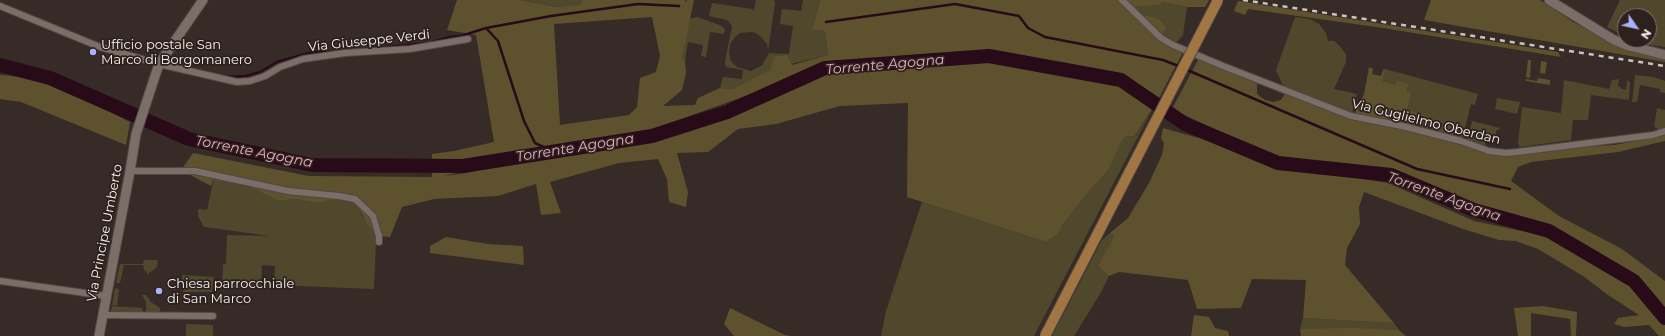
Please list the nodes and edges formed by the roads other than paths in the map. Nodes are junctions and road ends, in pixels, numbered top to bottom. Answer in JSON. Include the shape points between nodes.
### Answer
{"nodes":[{"id":1,"x":203,"y":0,"type":"edge"},
{"id":2,"x":1122,"y":0,"type":"edge"},
{"id":3,"x":1218,"y":0,"type":"edge"},
{"id":4,"x":1549,"y":0,"type":"edge"},
{"id":5,"x":0,"y":6,"type":"edge"},
{"id":6,"x":468,"y":39,"type":"dead end"},
{"id":7,"x":1665,"y":55,"type":"edge"},
{"id":8,"x":159,"y":64,"type":"junction"},
{"id":9,"x":1665,"y":131,"type":"edge"},
{"id":10,"x":130,"y":172,"type":"junction"},
{"id":11,"x":379,"y":242,"type":"dead end"},
{"id":12,"x":0,"y":281,"type":"edge"},
{"id":13,"x":106,"y":296,"type":"junction"},
{"id":14,"x":102,"y":315,"type":"junction"},
{"id":15,"x":213,"y":316,"type":"dead end"},
{"id":16,"x":99,"y":336,"type":"edge"},
{"id":17,"x":1045,"y":336,"type":"edge"}],
"edges":[{"from":1,"to":8,"type":"street","name":"Via Principe Umberto"},
{"from":2,"to":9,"type":"street","name":"Via Guglielmo Oberdan","via":[[1161,38],[1191,53],[1351,116],[1402,126],[1489,151],[1515,152],[1653,135]]},
{"from":3,"to":17,"type":"main road","bridge":true},
{"from":4,"to":7,"type":"street","via":[[1614,40]]},
{"from":5,"to":8,"type":"street","name":"Via Giuseppe Verdi","via":[[84,41]]},
{"from":6,"to":8,"type":"street","name":"Via Giuseppe Verdi","via":[[410,49],[345,53],[303,59],[280,67],[265,76],[243,82]]},
{"from":8,"to":10,"type":"street","name":"Via Principe Umberto","via":[[136,134]]},
{"from":10,"to":11,"type":"street","via":[[195,171],[288,191],[355,200],[373,216]]},
{"from":10,"to":13,"type":"street","name":"Via Principe Umberto"},
{"from":12,"to":13,"type":"street"},
{"from":13,"to":14,"type":"street","name":"Via Principe Umberto"},
{"from":14,"to":15,"type":"street"},
{"from":14,"to":16,"type":"street","name":"Via Principe Umberto"}]}
